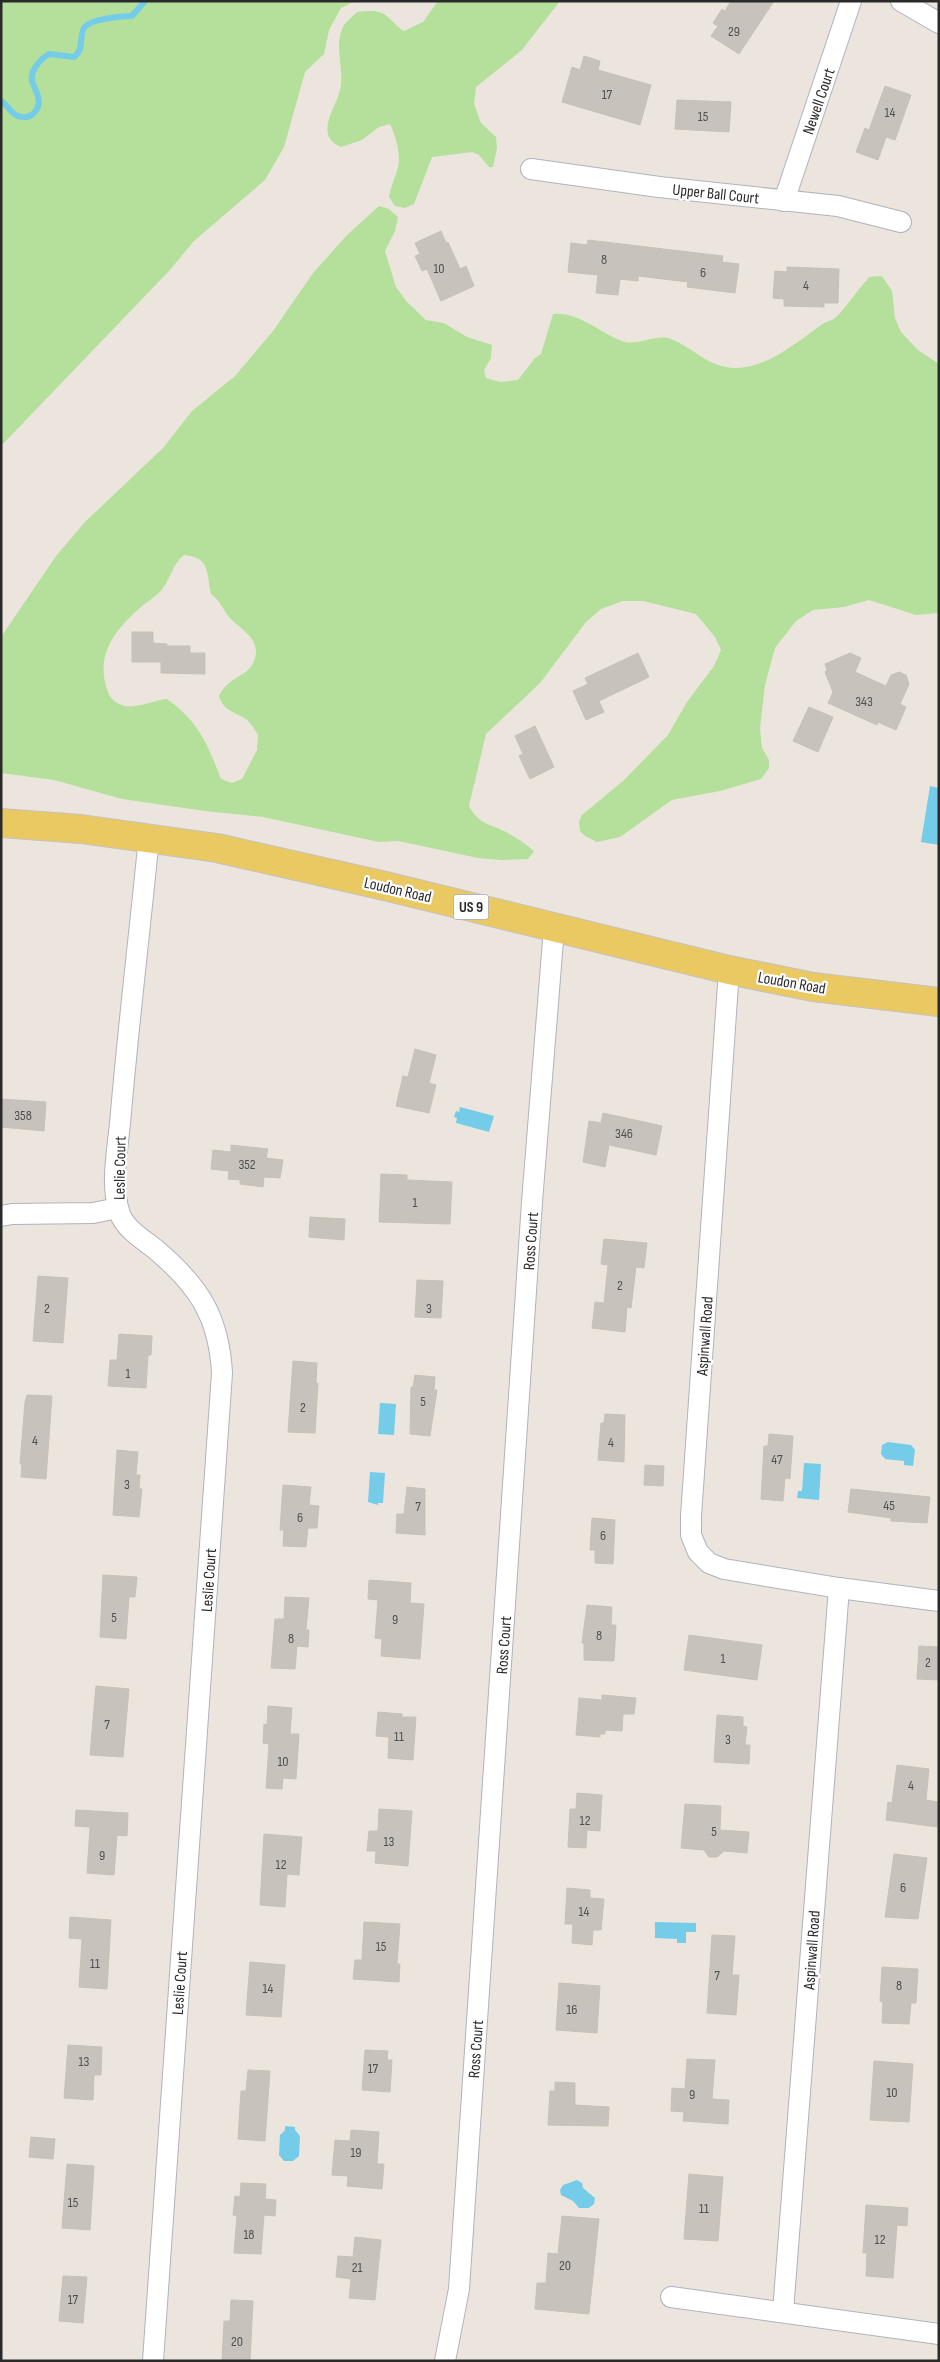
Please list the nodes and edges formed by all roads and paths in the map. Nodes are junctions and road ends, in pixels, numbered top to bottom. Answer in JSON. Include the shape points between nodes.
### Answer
{"nodes":[{"id":1,"x":851,"y":1,"type":"edge"},
{"id":2,"x":901,"y":1,"type":"edge"},
{"id":3,"x":939,"y":22,"type":"edge"},
{"id":4,"x":531,"y":170,"type":"dead end"},
{"id":5,"x":784,"y":201,"type":"junction"},
{"id":6,"x":901,"y":222,"type":"dead end"},
{"id":7,"x":1,"y":823,"type":"edge"},
{"id":8,"x":149,"y":837,"type":"junction"},
{"id":9,"x":554,"y":928,"type":"junction"},
{"id":10,"x":729,"y":970,"type":"junction"},
{"id":11,"x":939,"y":1002,"type":"edge"},
{"id":12,"x":118,"y":1208,"type":"junction"},
{"id":13,"x":1,"y":1216,"type":"edge"},
{"id":14,"x":839,"y":1588,"type":"junction"},
{"id":15,"x":939,"y":1601,"type":"edge"},
{"id":16,"x":671,"y":2298,"type":"dead end"},
{"id":17,"x":783,"y":2312,"type":"junction"},
{"id":18,"x":939,"y":2334,"type":"edge"},
{"id":19,"x":153,"y":2361,"type":"edge"},
{"id":20,"x":445,"y":2361,"type":"edge"}],
"edges":[{"from":1,"to":5,"type":"street","name":"Newell Court"},
{"from":2,"to":3,"type":"street"},
{"from":4,"to":5,"type":"street","name":"Upper Ball Court"},
{"from":5,"to":6,"type":"street","name":"Upper Ball Court","via":[[850,208]]},
{"from":7,"to":8,"type":"main road","name":"Loudon Road","number":"US 9"},
{"from":8,"to":9,"type":"main road","name":"Loudon Road","number":"US 9","via":[[264,858]]},
{"from":8,"to":12,"type":"street","name":"Leslie Court","via":[[117,1166]]},
{"from":9,"to":10,"type":"main road","name":"Loudon Road","number":"US 9"},
{"from":9,"to":20,"type":"street","name":"Ross Court","via":[[532,1202],[459,2289]]},
{"from":10,"to":11,"type":"main road","name":"Loudon Road","number":"US 9","via":[[813,987]]},
{"from":10,"to":14,"type":"street","name":"Aspinwall Road","via":[[691,1535],[698,1552],[713,1565],[735,1572]]},
{"from":12,"to":13,"type":"street","via":[[93,1213]]},
{"from":12,"to":19,"type":"street","name":"Leslie Court","via":[[124,1222],[179,1272],[204,1303],[220,1340],[222,1373]]},
{"from":14,"to":15,"type":"street","name":"Aspinwall Road"},
{"from":14,"to":17,"type":"street","name":"Aspinwall Road"},
{"from":16,"to":17,"type":"street"},
{"from":17,"to":18,"type":"street"}]}
